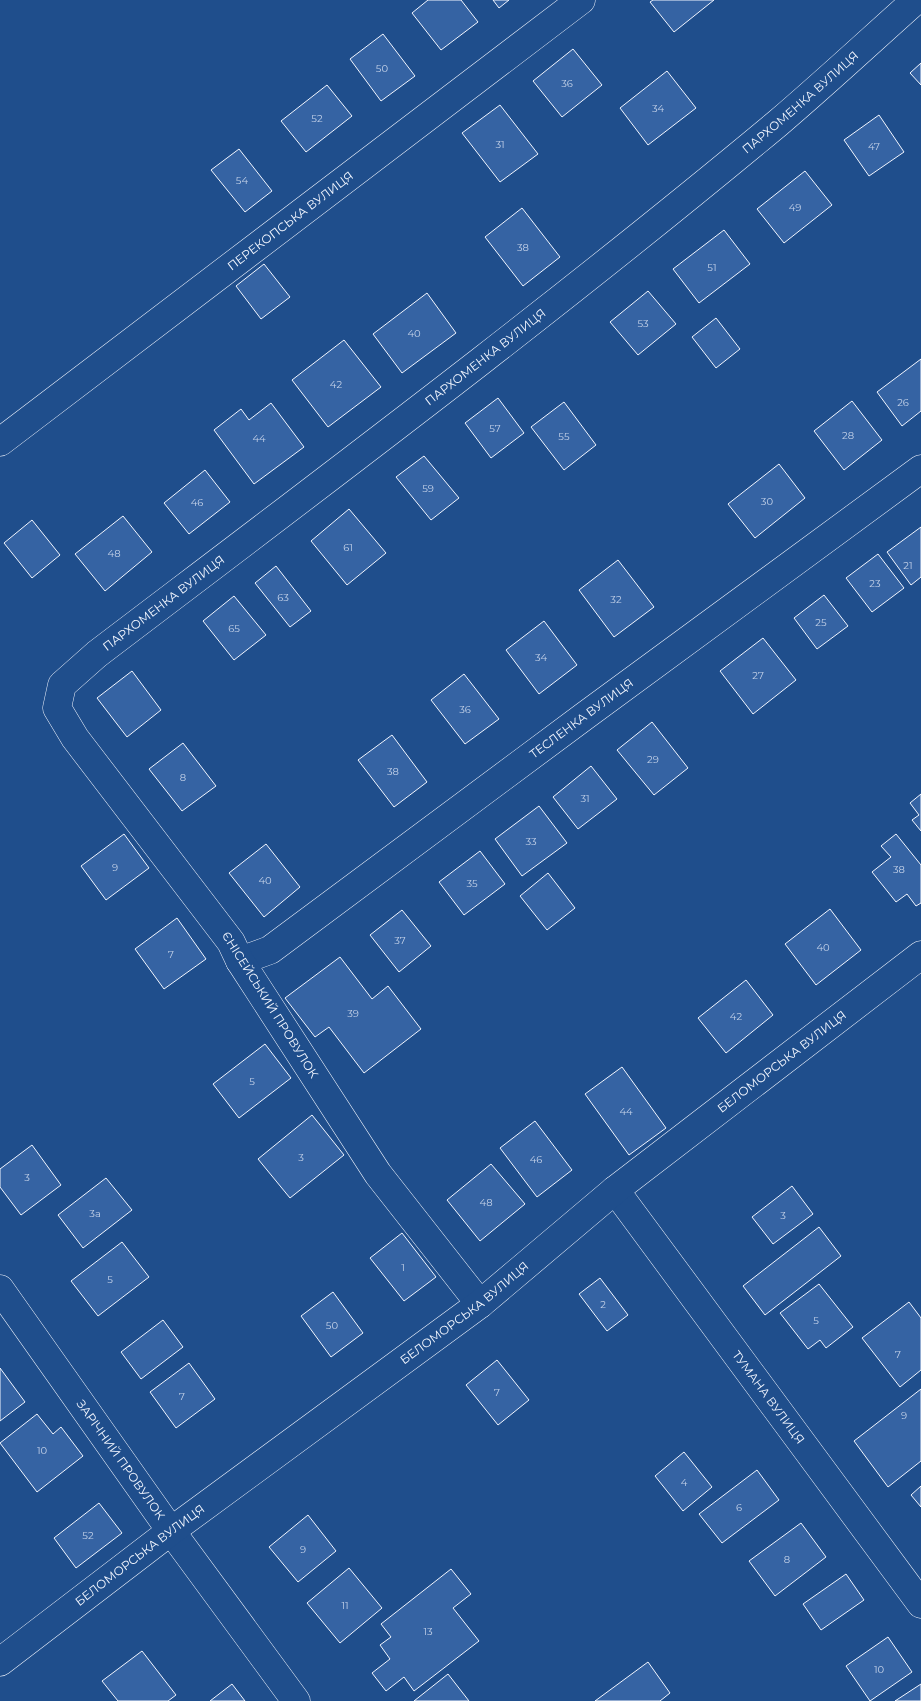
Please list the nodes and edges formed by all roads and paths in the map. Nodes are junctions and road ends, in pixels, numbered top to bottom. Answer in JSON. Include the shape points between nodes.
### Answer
{"nodes":[{"id":1,"x":581,"y":0,"type":"edge"},
{"id":2,"x":916,"y":0,"type":"edge"},
{"id":3,"x":0,"y":442,"type":"edge"},
{"id":4,"x":921,"y":469,"type":"edge"},
{"id":5,"x":57,"y":708,"type":"joint"},
{"id":6,"x":921,"y":955,"type":"edge"},
{"id":7,"x":240,"y":961,"type":"junction"},
{"id":8,"x":615,"y":1190,"type":"junction"},
{"id":9,"x":0,"y":1290,"type":"edge"},
{"id":10,"x":480,"y":1304,"type":"junction"},
{"id":11,"x":171,"y":1531,"type":"junction"},
{"id":12,"x":921,"y":1604,"type":"edge"},
{"id":13,"x":0,"y":1662,"type":"edge"},
{"id":14,"x":296,"y":1701,"type":"edge"}],
"edges":[{"from":1,"to":3,"type":"street","name":"ПЕРЕКОПСЬКА ВУЛИЦЯ"},
{"from":2,"to":5,"type":"street","name":"ПАРХОМЕНКА ВУЛИЦЯ","via":[[661,219],[457,380],[97,654],[62,685]]},
{"from":4,"to":7,"type":"street","name":"ТЕСЛЕНКА ВУЛИЦЯ","via":[[270,950]]},
{"from":5,"to":7,"type":"street","name":"ЄНІСЕЙСЬКИЙ ПРОВУЛОК","via":[[75,738],[231,942]]},
{"from":6,"to":8,"type":"street","name":"БЕЛОМОРСЬКА ВУЛИЦЯ"},
{"from":7,"to":10,"type":"street","name":"ЄНІСЕЙСЬКИЙ ПРОВУЛОК","via":[[378,1174]]},
{"from":8,"to":10,"type":"street","name":"БЕЛОМОРСЬКА ВУЛИЦЯ"},
{"from":8,"to":12,"type":"street","name":"ТУМАНА ВУЛИЦЯ"},
{"from":9,"to":11,"type":"street","name":"ЗАРІЧНИЙ ПРОВУЛОК"},
{"from":10,"to":11,"type":"street","name":"БЕЛОМОРСЬКА ВУЛИЦЯ"},
{"from":11,"to":13,"type":"street","name":"БЕЛОМОРСЬКА ВУЛИЦЯ"},
{"from":11,"to":14,"type":"street","name":"ЗАРІЧНИЙ ПРОВУЛОК"}]}
